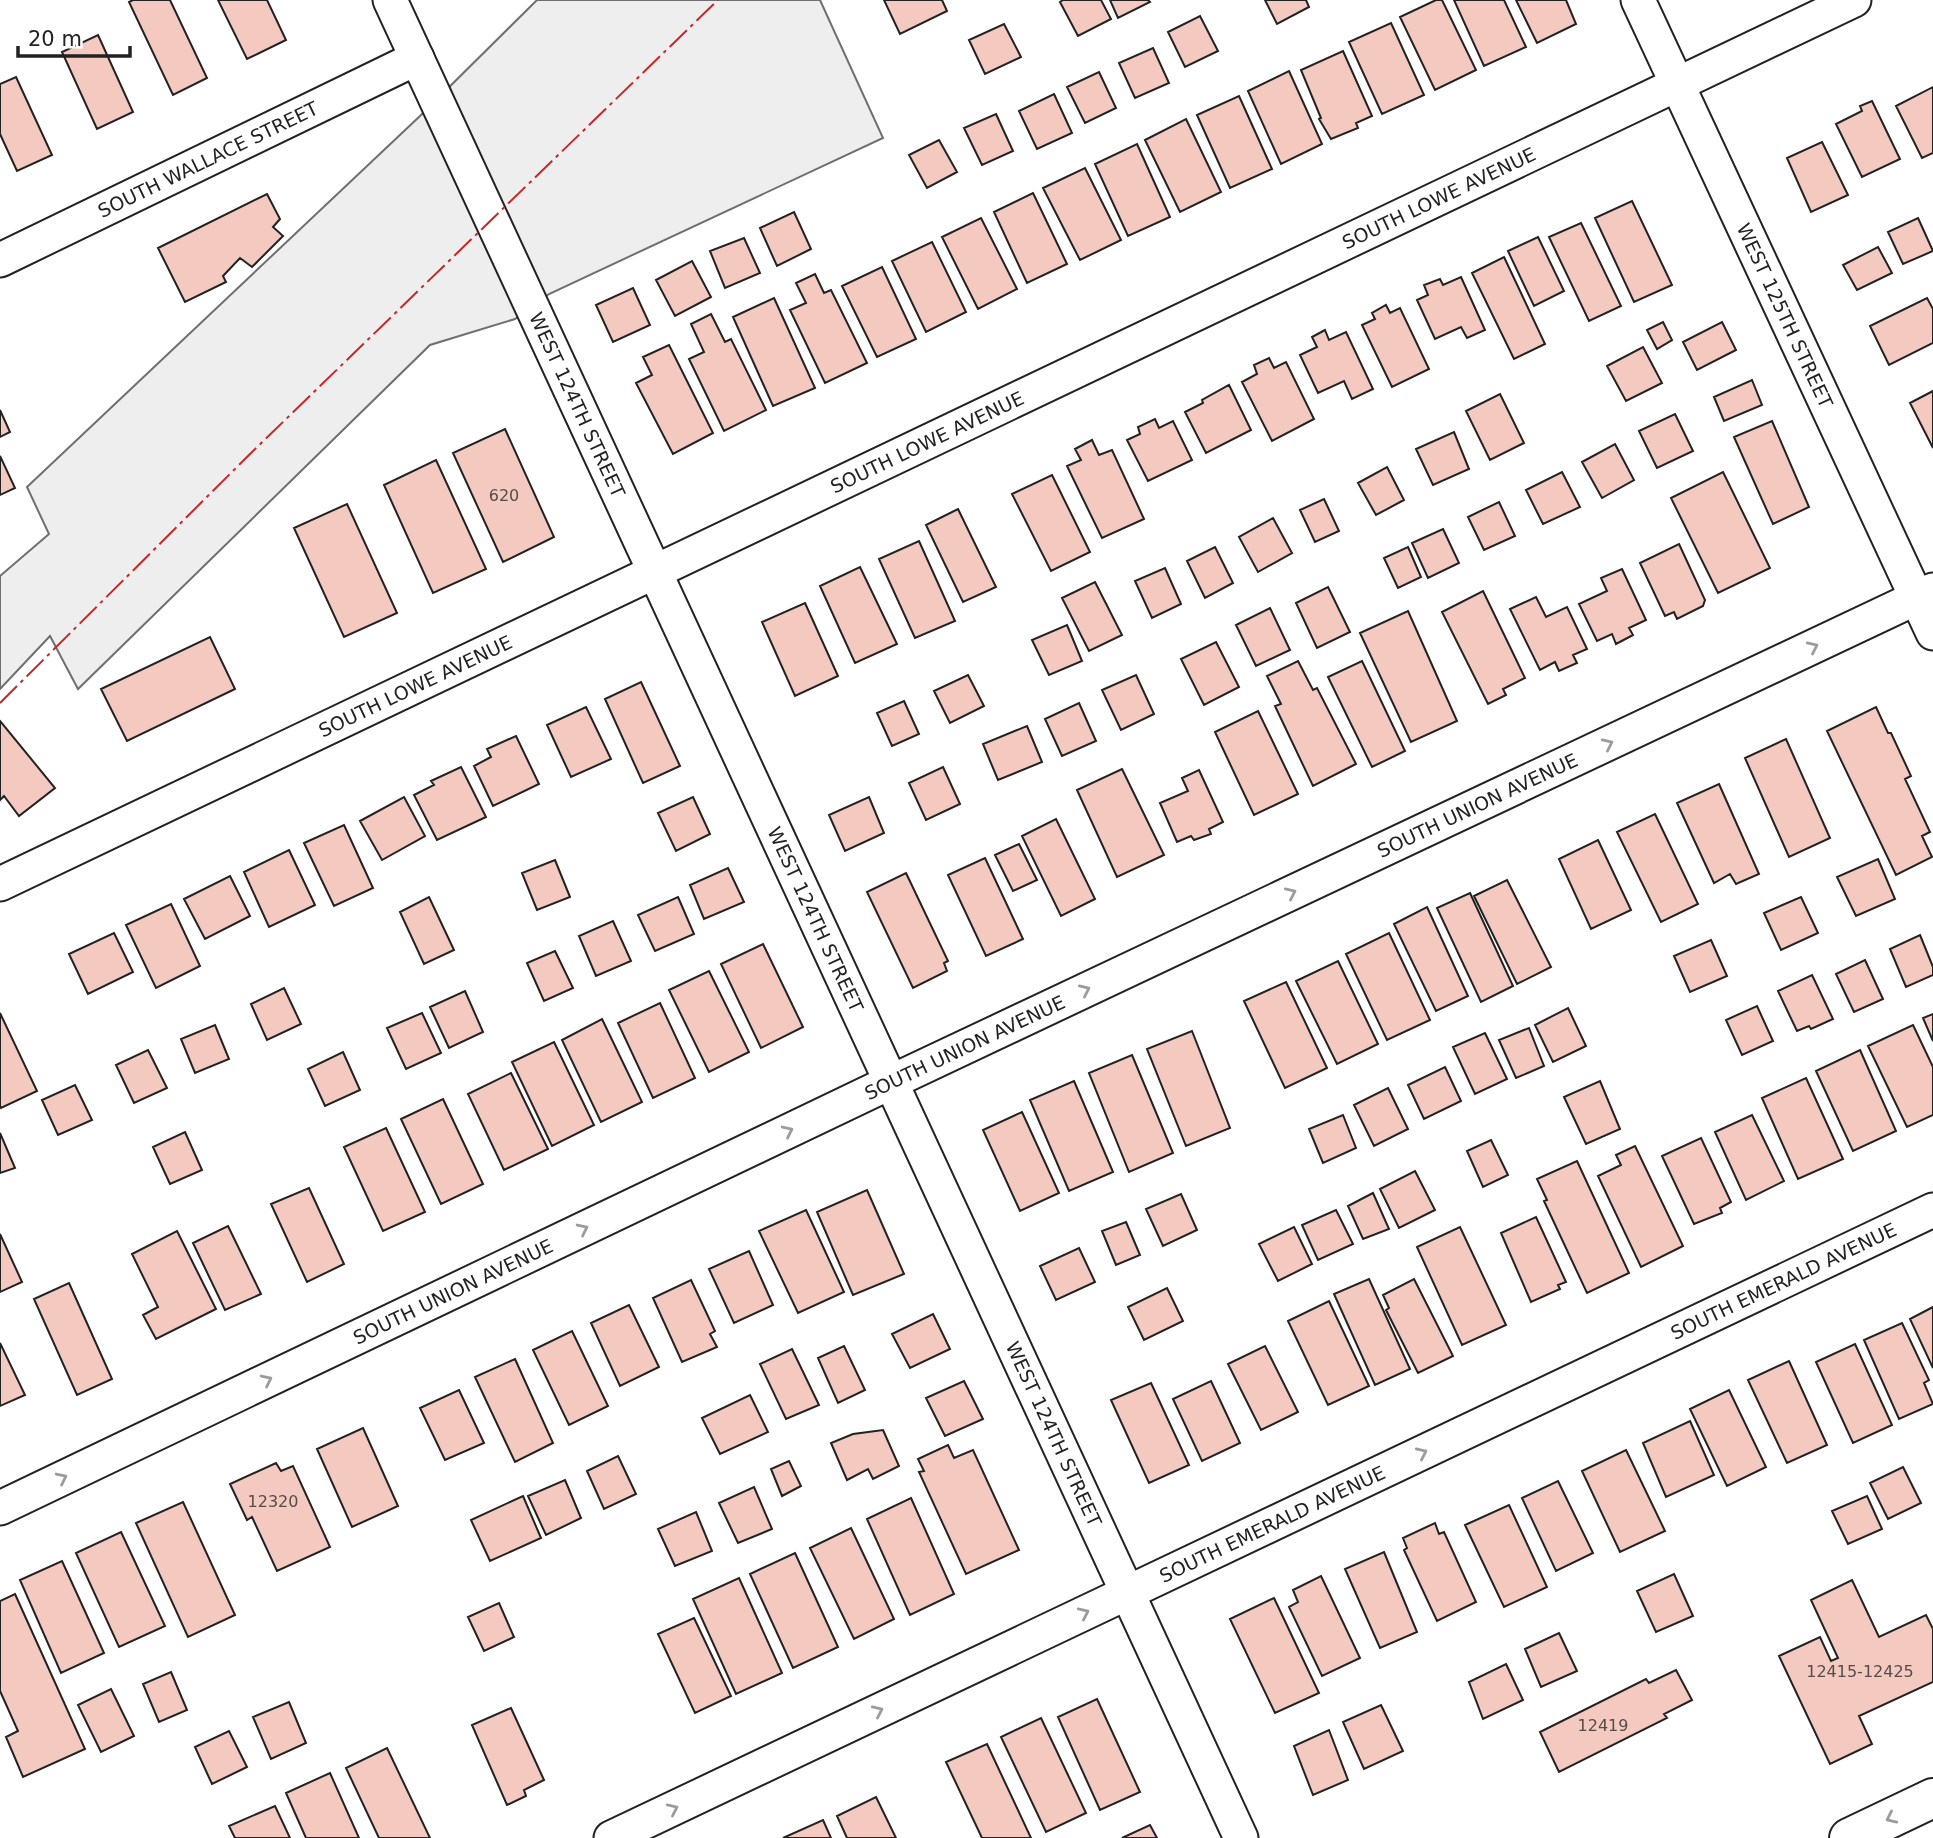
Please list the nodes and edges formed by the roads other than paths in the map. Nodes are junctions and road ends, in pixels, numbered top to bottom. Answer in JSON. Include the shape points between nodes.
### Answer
{"nodes":[{"id":1,"x":390,"y":0,"type":"edge"},
{"id":2,"x":1638,"y":0,"type":"edge"},
{"id":3,"x":1854,"y":0,"type":"edge"},
{"id":4,"x":417,"y":58,"type":"junction"},
{"id":5,"x":1677,"y":84,"type":"junction"},
{"id":6,"x":0,"y":260,"type":"edge"},
{"id":7,"x":655,"y":572,"type":"junction"},
{"id":8,"x":1925,"y":594,"type":"edge"},
{"id":9,"x":1933,"y":633,"type":"edge"},
{"id":10,"x":0,"y":884,"type":"edge"},
{"id":11,"x":891,"y":1082,"type":"junction"},
{"id":12,"x":1933,"y":1210,"type":"edge"},
{"id":13,"x":0,"y":1508,"type":"edge"},
{"id":14,"x":1128,"y":1592,"type":"junction"},
{"id":15,"x":1933,"y":1798,"type":"edge"},
{"id":16,"x":611,"y":1838,"type":"edge"},
{"id":17,"x":1241,"y":1838,"type":"edge"},
{"id":18,"x":1849,"y":1838,"type":"edge"}],
"edges":[{"from":1,"to":4,"type":"street","name":"WEST 124TH STREET"},
{"from":2,"to":5,"type":"street","name":"WEST 125TH STREET"},
{"from":3,"to":5,"type":"street","name":"SOUTH LOWE AVENUE"},
{"from":4,"to":6,"type":"street","name":"SOUTH WALLACE STREET"},
{"from":4,"to":7,"type":"street","name":"WEST 124TH STREET"},
{"from":5,"to":7,"type":"street","name":"SOUTH LOWE AVENUE"},
{"from":5,"to":8,"type":"street","name":"WEST 125TH STREET"},
{"from":7,"to":10,"type":"street","name":"SOUTH LOWE AVENUE"},
{"from":7,"to":11,"type":"street","name":"WEST 124TH STREET"},
{"from":8,"to":9,"type":"street","name":"WEST 125TH STREET"},
{"from":11,"to":8,"type":"street","name":"SOUTH UNION AVENUE","one_way":true},
{"from":13,"to":11,"type":"street","name":"SOUTH UNION AVENUE","one_way":true},
{"from":11,"to":14,"type":"street","name":"WEST 124TH STREET"},
{"from":14,"to":12,"type":"street","name":"SOUTH EMERALD AVENUE","one_way":true},
{"from":16,"to":14,"type":"street","name":"SOUTH EMERALD AVENUE","one_way":true},
{"from":14,"to":17,"type":"street","name":"WEST 124TH STREET"},
{"from":15,"to":18,"type":"main road","one_way":true}]}
